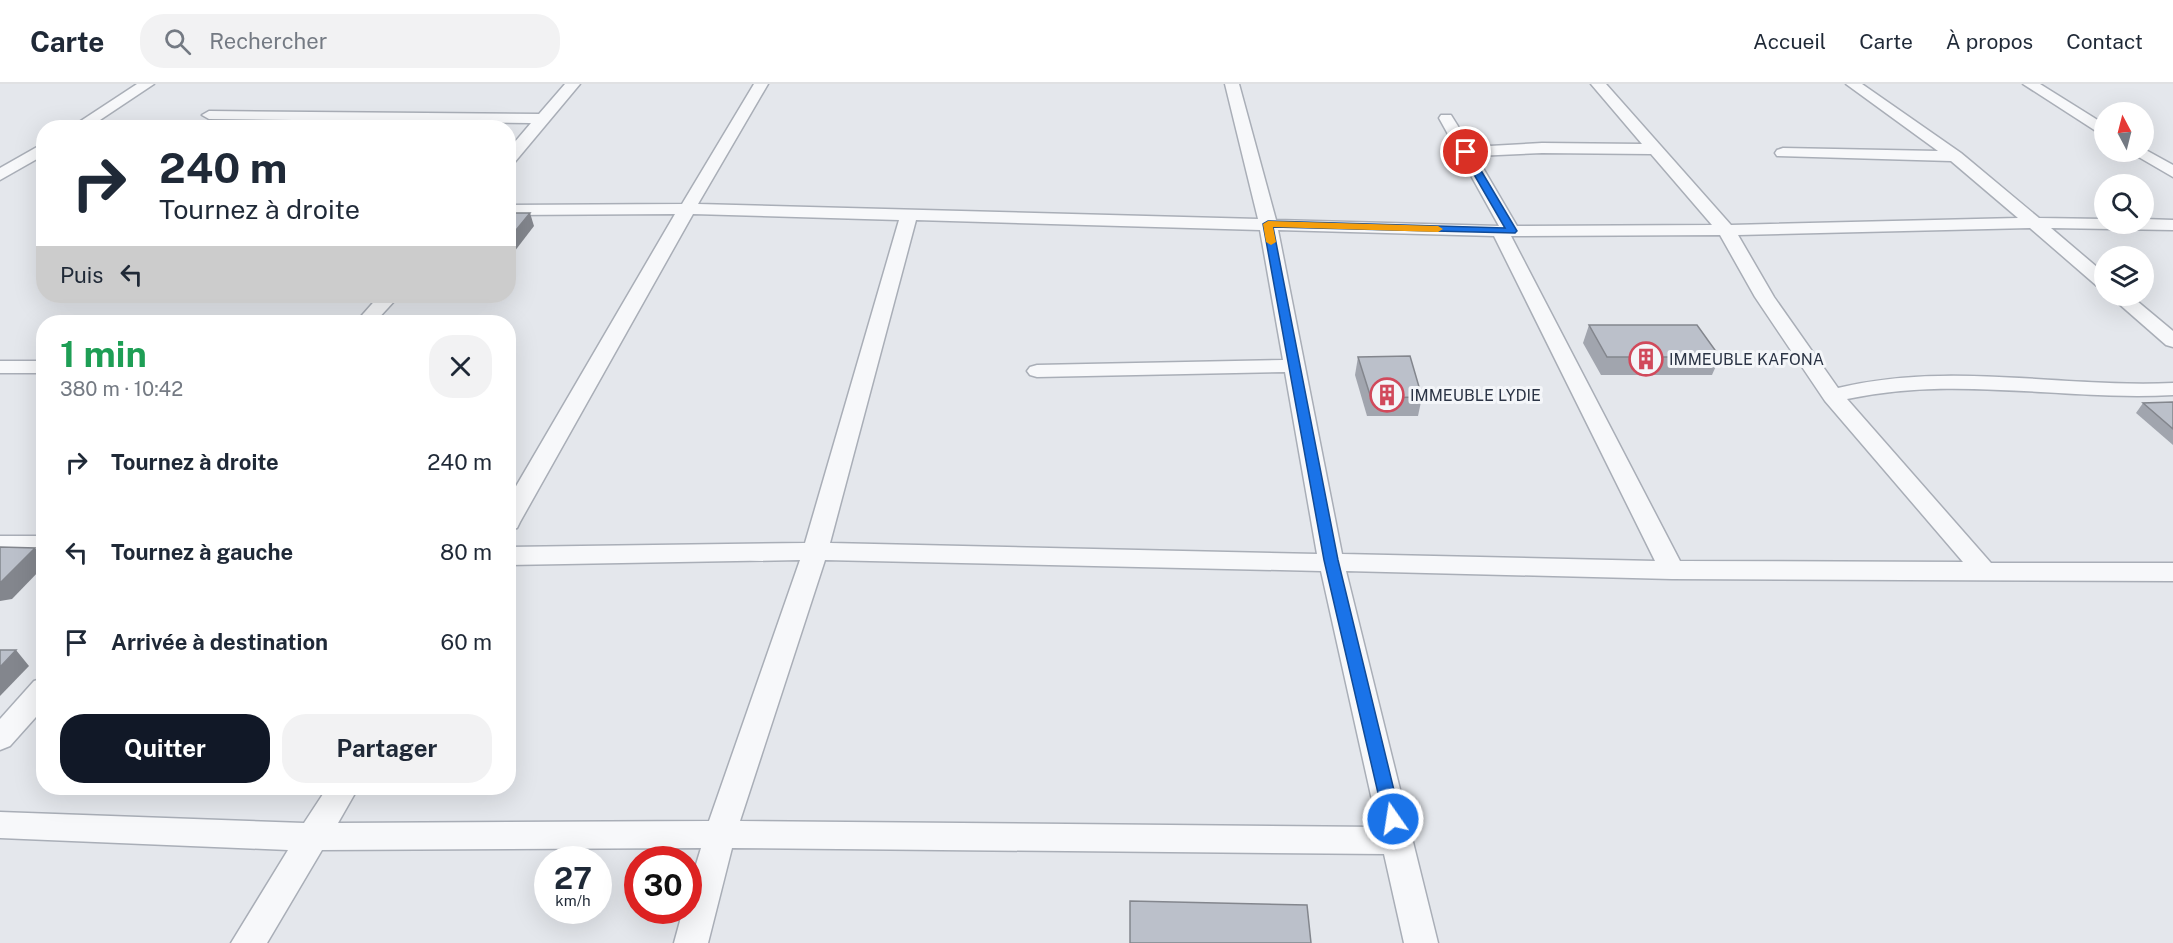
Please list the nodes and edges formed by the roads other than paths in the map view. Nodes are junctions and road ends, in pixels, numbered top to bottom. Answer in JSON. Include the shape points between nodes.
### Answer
{"nodes":[{"id":1,"x":147,"y":84,"type":"edge"},
{"id":2,"x":573,"y":84,"type":"edge"},
{"id":3,"x":761,"y":84,"type":"edge"},
{"id":4,"x":1232,"y":84,"type":"edge"},
{"id":5,"x":1598,"y":84,"type":"edge"},
{"id":6,"x":1853,"y":84,"type":"edge"},
{"id":7,"x":2030,"y":84,"type":"edge"},
{"id":8,"x":208,"y":115,"type":"dead end"},
{"id":9,"x":360,"y":116,"type":"junction"},
{"id":10,"x":1446,"y":118,"type":"dead end"},
{"id":11,"x":543,"y":119,"type":"junction"},
{"id":12,"x":89,"y":120,"type":"edge"},
{"id":13,"x":356,"y":120,"type":"edge"},
{"id":14,"x":2094,"y":124,"type":"edge"},
{"id":15,"x":1654,"y":148,"type":"junction"},
{"id":16,"x":516,"y":151,"type":"edge"},
{"id":17,"x":1466,"y":152,"type":"junction"},
{"id":18,"x":36,"y":153,"type":"edge"},
{"id":19,"x":1783,"y":153,"type":"dead end"},
{"id":20,"x":1955,"y":156,"type":"junction"},
{"id":21,"x":2154,"y":161,"type":"edge"},
{"id":22,"x":2173,"y":172,"type":"edge"},
{"id":23,"x":0,"y":175,"type":"edge"},
{"id":24,"x":687,"y":209,"type":"junction"},
{"id":25,"x":516,"y":210,"type":"edge"},
{"id":26,"x":909,"y":214,"type":"junction"},
{"id":27,"x":2036,"y":223,"type":"junction"},
{"id":28,"x":1268,"y":224,"type":"junction"},
{"id":29,"x":2173,"y":225,"type":"edge"},
{"id":30,"x":1726,"y":230,"type":"junction"},
{"id":31,"x":1506,"y":231,"type":"junction"},
{"id":32,"x":2094,"y":273,"type":"edge"},
{"id":33,"x":383,"y":303,"type":"edge"},
{"id":34,"x":2132,"y":306,"type":"edge"},
{"id":35,"x":371,"y":315,"type":"edge"},
{"id":36,"x":2173,"y":341,"type":"edge"},
{"id":37,"x":1295,"y":366,"type":"junction"},
{"id":38,"x":0,"y":367,"type":"edge"},
{"id":39,"x":36,"y":367,"type":"edge"},
{"id":40,"x":1037,"y":371,"type":"dead end"},
{"id":41,"x":2173,"y":389,"type":"edge"},
{"id":42,"x":1833,"y":396,"type":"junction"},
{"id":43,"x":516,"y":508,"type":"edge"},
{"id":44,"x":0,"y":544,"type":"edge"},
{"id":45,"x":36,"y":544,"type":"edge"},
{"id":46,"x":815,"y":551,"type":"junction"},
{"id":47,"x":516,"y":556,"type":"edge"},
{"id":48,"x":1331,"y":560,"type":"junction"},
{"id":49,"x":1672,"y":570,"type":"junction"},
{"id":50,"x":1984,"y":571,"type":"junction"},
{"id":51,"x":2173,"y":572,"type":"edge"},
{"id":52,"x":36,"y":697,"type":"edge"},
{"id":53,"x":0,"y":738,"type":"edge"},
{"id":54,"x":338,"y":795,"type":"edge"},
{"id":55,"x":0,"y":825,"type":"edge"},
{"id":56,"x":720,"y":834,"type":"junction"},
{"id":57,"x":311,"y":837,"type":"junction"},
{"id":58,"x":1398,"y":841,"type":"junction"},
{"id":59,"x":248,"y":943,"type":"edge"},
{"id":60,"x":691,"y":943,"type":"edge"},
{"id":61,"x":1421,"y":943,"type":"edge"}],
"edges":[{"from":1,"to":12,"type":"street"},
{"from":2,"to":11,"type":"street"},
{"from":3,"to":24,"type":"street"},
{"from":4,"to":28,"type":"street"},
{"from":5,"to":15,"type":"street"},
{"from":6,"to":20,"type":"street"},
{"from":7,"to":14,"type":"street"},
{"from":8,"to":9,"type":"street"},
{"from":9,"to":11,"type":"street"},
{"from":9,"to":13,"type":"street"},
{"from":10,"to":17,"type":"street"},
{"from":11,"to":16,"type":"street"},
{"from":15,"to":17,"type":"street"},
{"from":15,"to":30,"type":"street"},
{"from":17,"to":31,"type":"street"},
{"from":18,"to":23,"type":"street"},
{"from":19,"to":20,"type":"street"},
{"from":20,"to":27,"type":"street"},
{"from":21,"to":22,"type":"street"},
{"from":24,"to":25,"type":"street"},
{"from":24,"to":26,"type":"street"},
{"from":24,"to":43,"type":"street"},
{"from":26,"to":28,"type":"street"},
{"from":26,"to":46,"type":"street"},
{"from":27,"to":29,"type":"street"},
{"from":27,"to":30,"type":"street"},
{"from":27,"to":32,"type":"street"},
{"from":28,"to":31,"type":"street"},
{"from":28,"to":37,"type":"street"},
{"from":30,"to":31,"type":"street"},
{"from":30,"to":42,"type":"street","via":[[1765,297]]},
{"from":31,"to":49,"type":"street"},
{"from":33,"to":35,"type":"street"},
{"from":34,"to":36,"type":"street"},
{"from":37,"to":40,"type":"street"},
{"from":37,"to":48,"type":"street"},
{"from":38,"to":39,"type":"street"},
{"from":41,"to":42,"type":"street","via":[[2135,393],[1932,381]]},
{"from":42,"to":50,"type":"street"},
{"from":44,"to":45,"type":"street"},
{"from":46,"to":47,"type":"street"},
{"from":46,"to":48,"type":"street"},
{"from":46,"to":56,"type":"street"},
{"from":48,"to":49,"type":"street"},
{"from":48,"to":58,"type":"street"},
{"from":49,"to":50,"type":"street"},
{"from":50,"to":51,"type":"street"},
{"from":52,"to":53,"type":"street"},
{"from":54,"to":57,"type":"street"},
{"from":55,"to":57,"type":"street"},
{"from":56,"to":57,"type":"street"},
{"from":56,"to":58,"type":"street"},
{"from":56,"to":60,"type":"street"},
{"from":57,"to":59,"type":"street"},
{"from":58,"to":61,"type":"street"}]}
